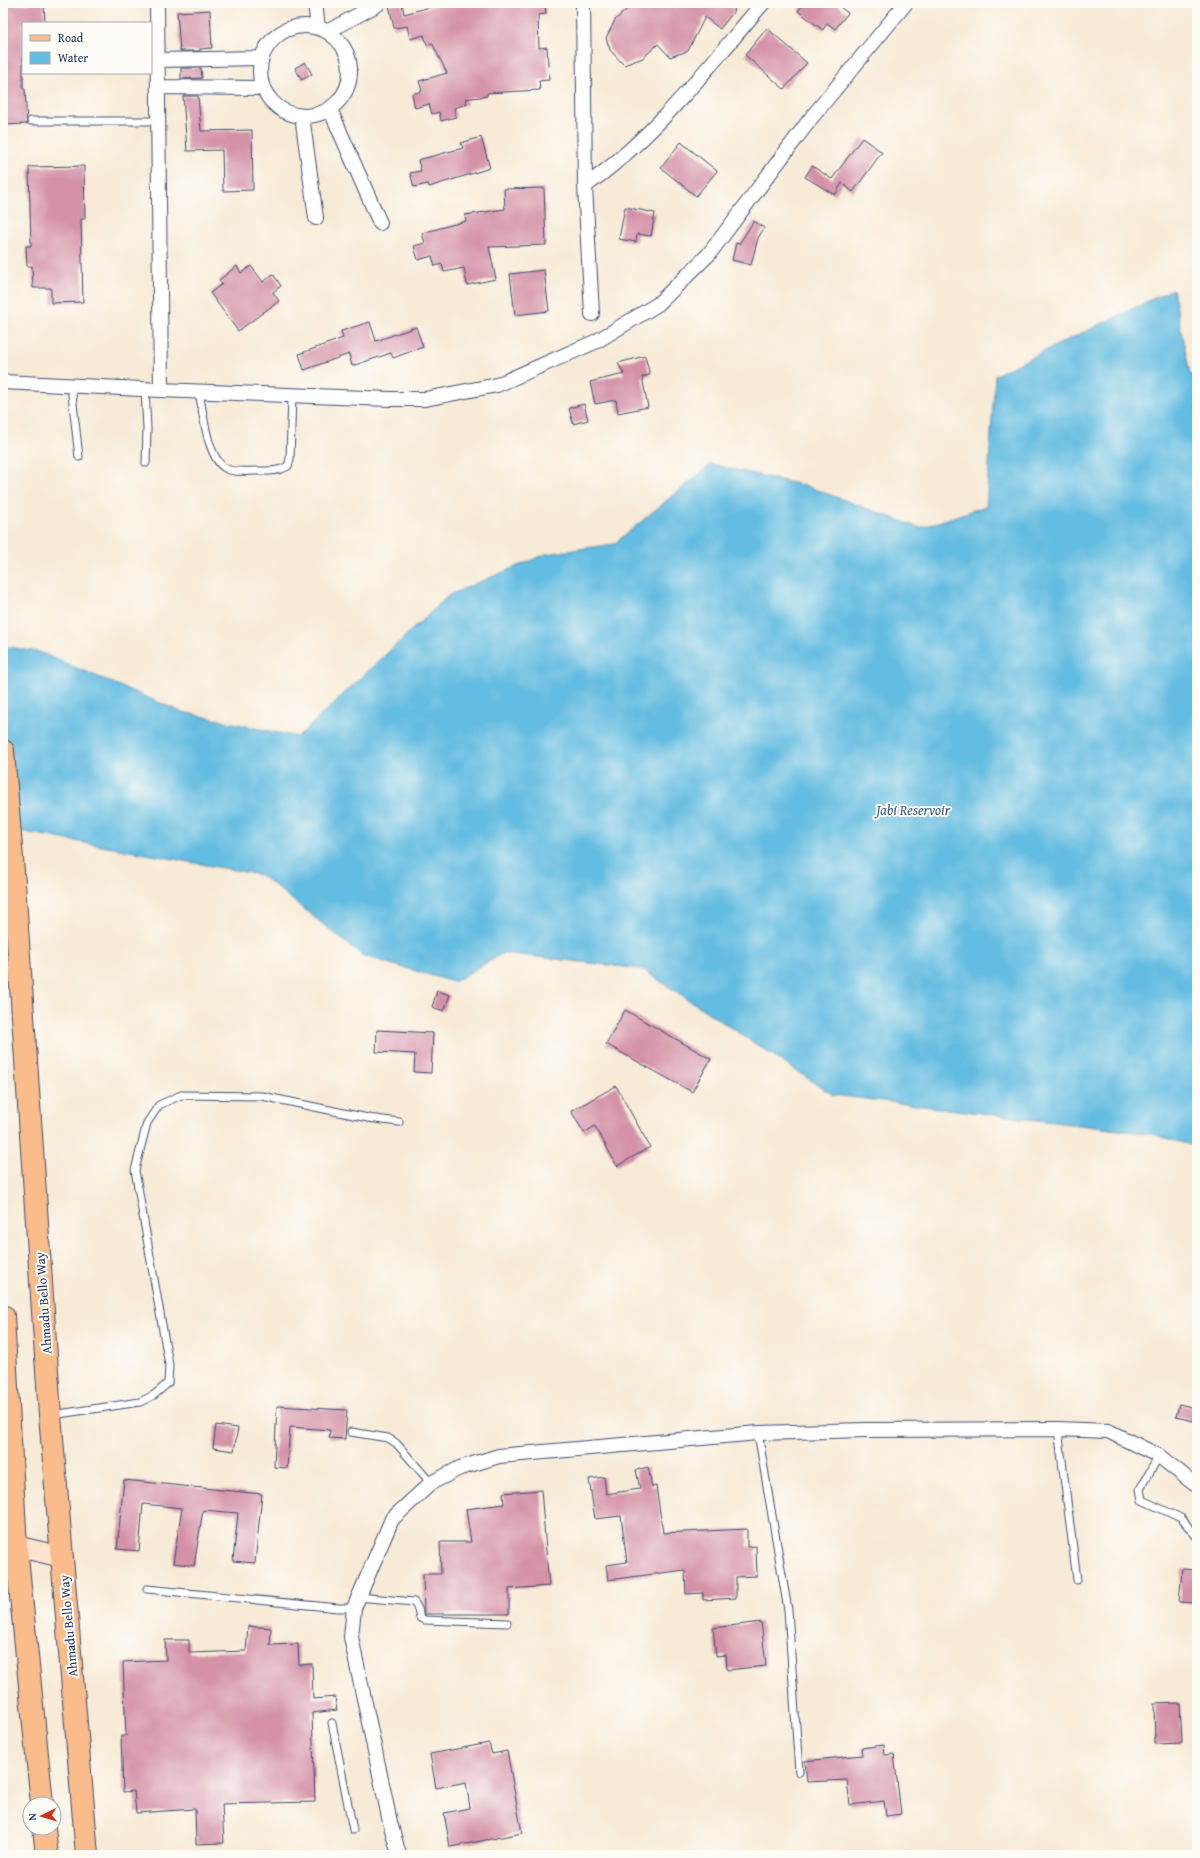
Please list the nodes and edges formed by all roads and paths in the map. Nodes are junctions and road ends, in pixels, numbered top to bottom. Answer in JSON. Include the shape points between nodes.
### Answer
{"nodes":[{"id":1,"x":157,"y":3,"type":"edge"},
{"id":2,"x":315,"y":3,"type":"edge"},
{"id":3,"x":583,"y":3,"type":"edge"},
{"id":4,"x":763,"y":3,"type":"edge"},
{"id":5,"x":906,"y":3,"type":"edge"},
{"id":6,"x":378,"y":4,"type":"dead end"},
{"id":7,"x":323,"y":30,"type":"junction"},
{"id":8,"x":262,"y":58,"type":"junction"},
{"id":9,"x":158,"y":60,"type":"junction"},
{"id":10,"x":159,"y":87,"type":"junction"},
{"id":11,"x":263,"y":88,"type":"junction"},
{"id":12,"x":330,"y":109,"type":"junction"},
{"id":13,"x":302,"y":116,"type":"junction"},
{"id":14,"x":159,"y":121,"type":"junction"},
{"id":15,"x":31,"y":122,"type":"dead end"},
{"id":16,"x":585,"y":186,"type":"junction"},
{"id":17,"x":316,"y":218,"type":"dead end"},
{"id":18,"x":380,"y":223,"type":"dead end"},
{"id":19,"x":592,"y":314,"type":"dead end"},
{"id":20,"x":3,"y":382,"type":"edge"},
{"id":21,"x":71,"y":386,"type":"junction"},
{"id":22,"x":145,"y":390,"type":"junction"},
{"id":23,"x":161,"y":390,"type":"junction"},
{"id":24,"x":198,"y":392,"type":"junction"},
{"id":25,"x":292,"y":395,"type":"junction"},
{"id":26,"x":79,"y":457,"type":"dead end"},
{"id":27,"x":146,"y":463,"type":"dead end"},
{"id":28,"x":3,"y":751,"type":"edge"},
{"id":29,"x":399,"y":1122,"type":"dead end"},
{"id":30,"x":3,"y":1316,"type":"edge"},
{"id":31,"x":50,"y":1415,"type":"junction"},
{"id":32,"x":1058,"y":1429,"type":"junction"},
{"id":33,"x":351,"y":1432,"type":"dead end"},
{"id":34,"x":758,"y":1433,"type":"junction"},
{"id":35,"x":1160,"y":1456,"type":"junction"},
{"id":36,"x":431,"y":1483,"type":"junction"},
{"id":37,"x":1197,"y":1486,"type":"edge"},
{"id":38,"x":1197,"y":1537,"type":"edge"},
{"id":39,"x":10,"y":1545,"type":"edge"},
{"id":40,"x":62,"y":1557,"type":"junction"},
{"id":41,"x":1077,"y":1580,"type":"dead end"},
{"id":42,"x":147,"y":1589,"type":"dead end"},
{"id":43,"x":356,"y":1603,"type":"junction"},
{"id":44,"x":507,"y":1623,"type":"dead end"},
{"id":45,"x":332,"y":1722,"type":"dead end"},
{"id":46,"x":799,"y":1772,"type":"dead end"},
{"id":47,"x":41,"y":1796,"type":"edge"},
{"id":48,"x":353,"y":1830,"type":"dead end"},
{"id":49,"x":45,"y":1836,"type":"edge"},
{"id":50,"x":47,"y":1855,"type":"edge"},
{"id":51,"x":87,"y":1855,"type":"edge"},
{"id":52,"x":399,"y":1855,"type":"edge"}],
"edges":[{"from":1,"to":9,"type":"street"},
{"from":2,"to":7,"type":"street"},
{"from":3,"to":16,"type":"street"},
{"from":4,"to":16,"type":"street","via":[[645,137],[608,170]]},
{"from":5,"to":25,"type":"street","via":[[812,117],[709,254],[658,304],[597,341],[497,385],[426,399]]},
{"from":6,"to":7,"type":"street"},
{"from":7,"to":8,"type":"street","via":[[298,26],[280,34],[266,48]]},
{"from":7,"to":12,"type":"street","via":[[336,38],[347,55],[350,75],[344,94]]},
{"from":8,"to":9,"type":"street"},
{"from":8,"to":11,"type":"street","via":[[260,68]]},
{"from":9,"to":10,"type":"street"},
{"from":10,"to":11,"type":"street"},
{"from":10,"to":14,"type":"street"},
{"from":11,"to":13,"type":"street","via":[[271,101],[282,110]]},
{"from":12,"to":13,"type":"street","via":[[321,114]]},
{"from":12,"to":18,"type":"street"},
{"from":13,"to":17,"type":"street"},
{"from":14,"to":15,"type":"lane"},
{"from":14,"to":23,"type":"street"},
{"from":16,"to":19,"type":"street"},
{"from":20,"to":21,"type":"street"},
{"from":21,"to":22,"type":"street"},
{"from":21,"to":26,"type":"lane"},
{"from":22,"to":23,"type":"street"},
{"from":22,"to":27,"type":"lane"},
{"from":23,"to":24,"type":"street"},
{"from":24,"to":25,"type":"street"},
{"from":24,"to":25,"type":"lane","via":[[211,450],[226,469],[239,471],[281,470],[288,466]]},
{"from":28,"to":31,"type":"main road","name":"Ahmadu Bello Way"},
{"from":29,"to":31,"type":"lane","via":[[262,1096],[181,1095],[159,1105],[147,1123],[135,1170],[169,1365],[168,1383],[154,1395],[140,1402]]},
{"from":30,"to":39,"type":"main road"},
{"from":31,"to":40,"type":"main road","name":"Ahmadu Bello Way"},
{"from":32,"to":34,"type":"street"},
{"from":32,"to":35,"type":"street","via":[[1108,1431]]},
{"from":32,"to":41,"type":"lane"},
{"from":33,"to":36,"type":"lane","via":[[388,1438]]},
{"from":34,"to":36,"type":"street","via":[[499,1456],[460,1468]]},
{"from":34,"to":46,"type":"lane","via":[[788,1610]]},
{"from":35,"to":37,"type":"street"},
{"from":35,"to":38,"type":"lane","via":[[1140,1490],[1142,1500],[1181,1518]]},
{"from":36,"to":43,"type":"street","via":[[392,1519]]},
{"from":39,"to":40,"type":"street"},
{"from":39,"to":47,"type":"main road"},
{"from":40,"to":51,"type":"main road","name":"Ahmadu Bello Way"},
{"from":42,"to":43,"type":"lane","via":[[338,1608]]},
{"from":43,"to":44,"type":"lane","via":[[414,1602],[420,1618],[425,1620]]},
{"from":43,"to":52,"type":"street","via":[[351,1637]]},
{"from":45,"to":48,"type":"lane"},
{"from":49,"to":50,"type":"main road"}]}
